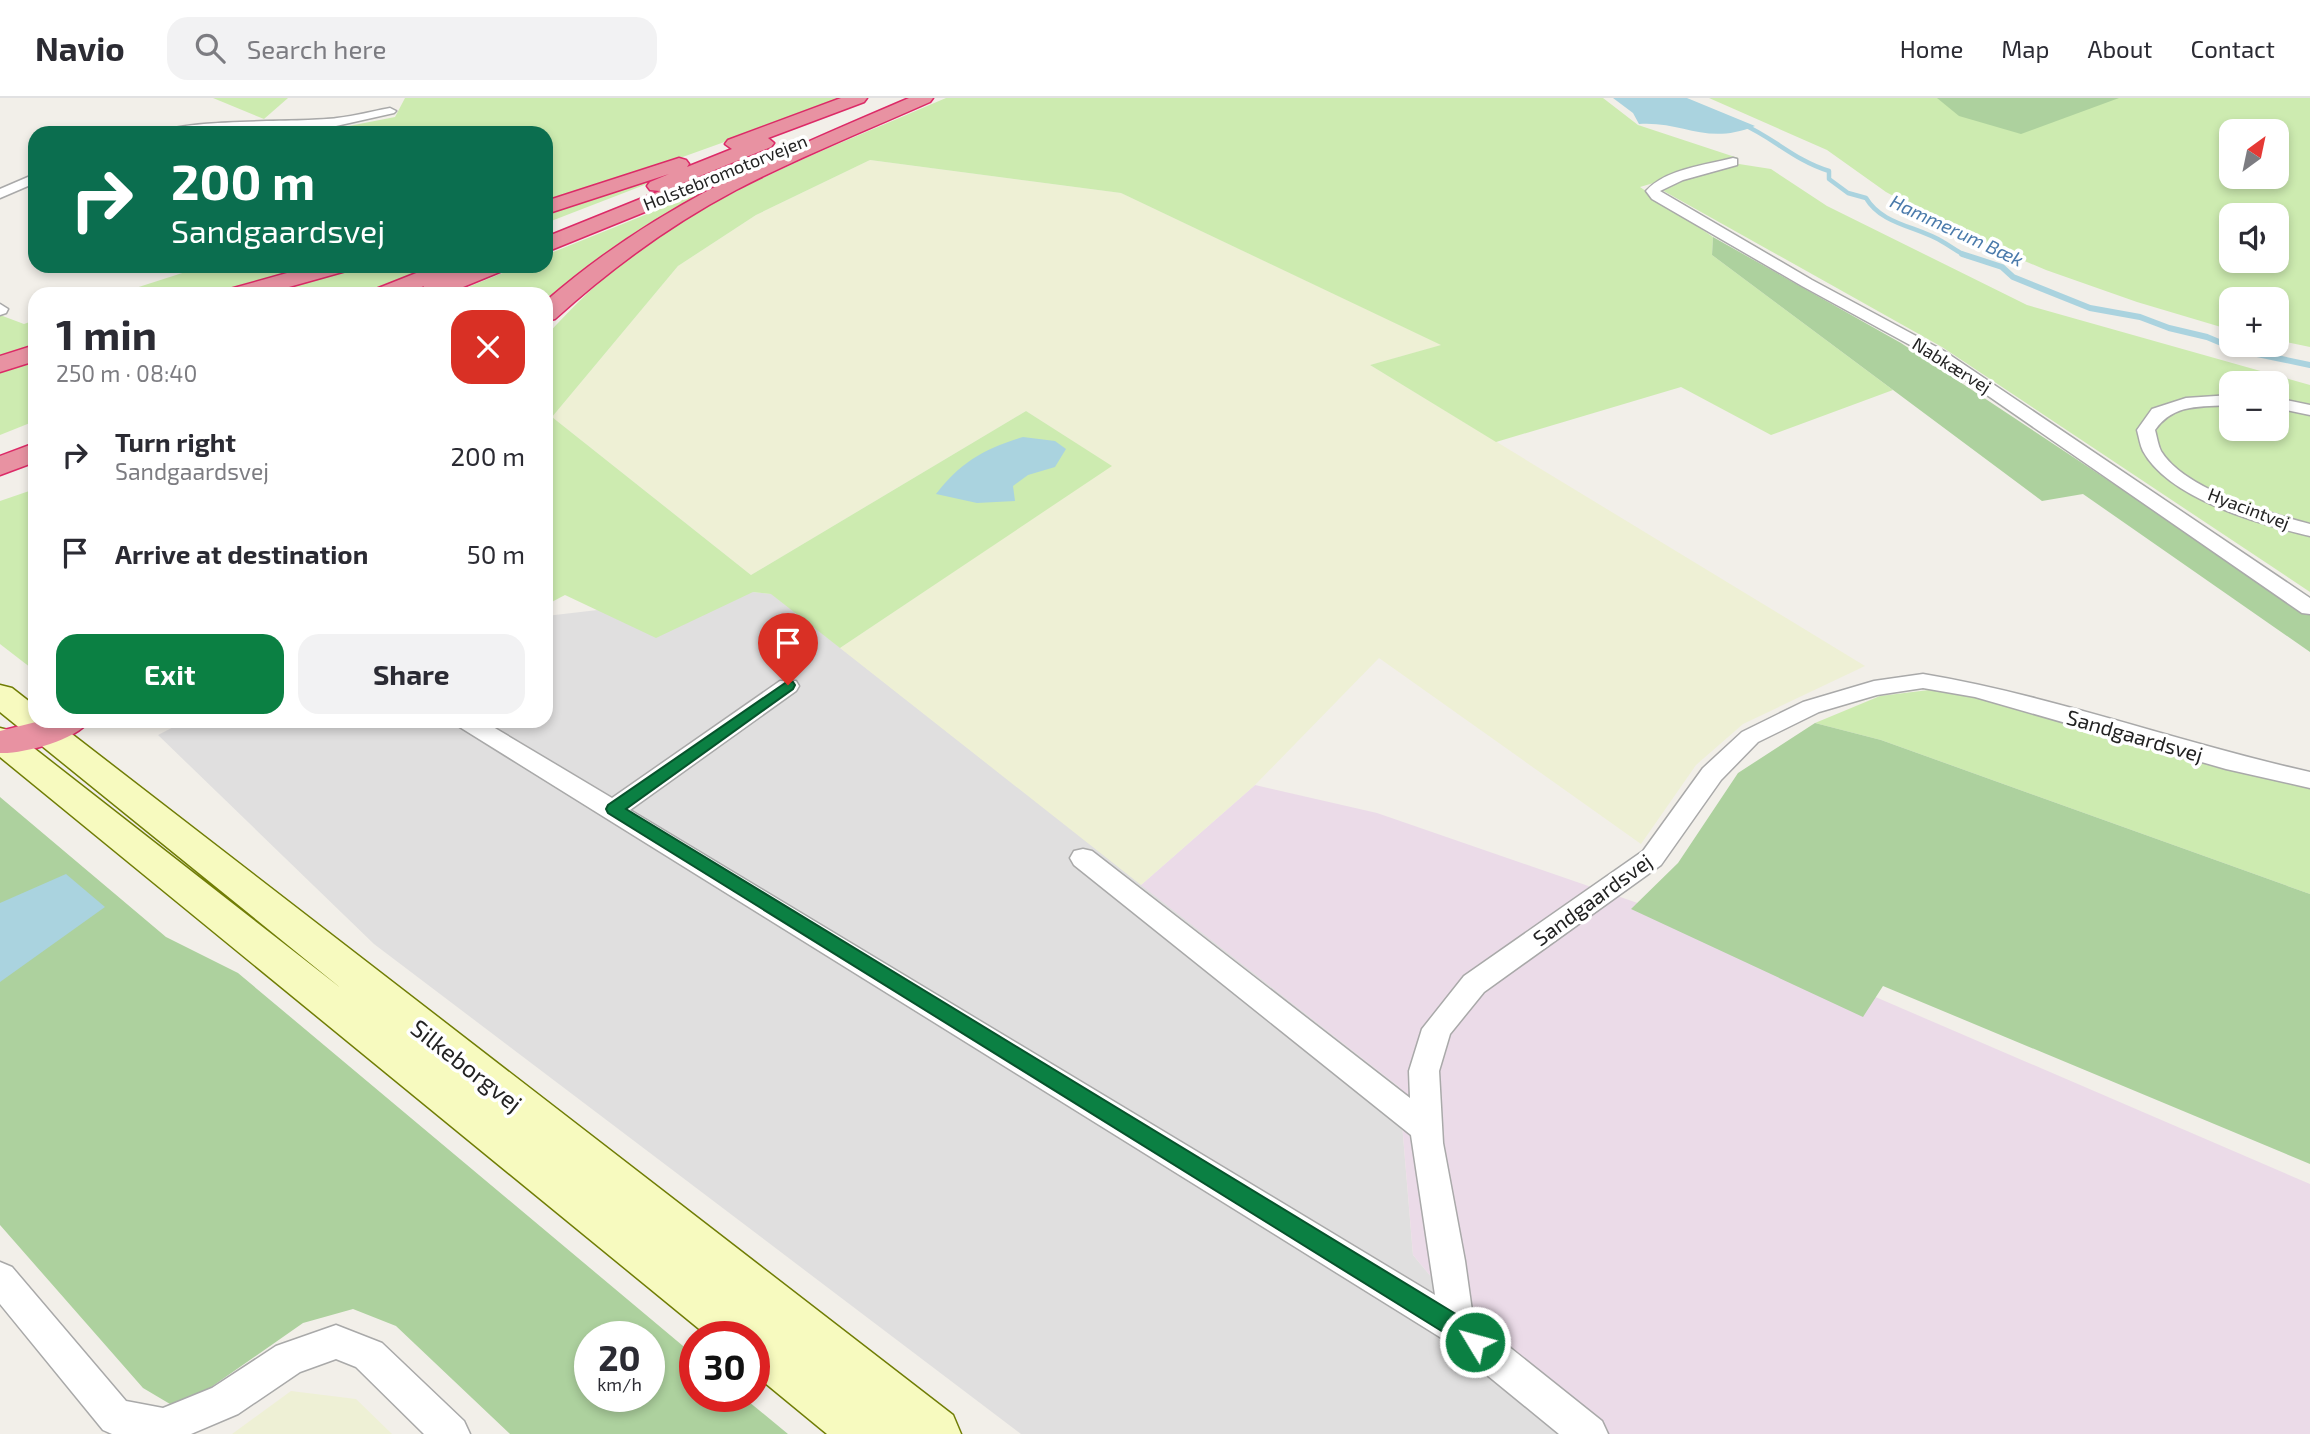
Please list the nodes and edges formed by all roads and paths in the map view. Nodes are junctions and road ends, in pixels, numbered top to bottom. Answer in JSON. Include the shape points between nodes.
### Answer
{"nodes":[{"id":1,"x":858,"y":98,"type":"edge"},
{"id":2,"x":876,"y":98,"type":"edge"},
{"id":3,"x":904,"y":98,"type":"edge"},
{"id":4,"x":924,"y":98,"type":"edge"},
{"id":5,"x":390,"y":111,"type":"dead end"},
{"id":6,"x":251,"y":126,"type":"edge"},
{"id":7,"x":1733,"y":162,"type":"dead end"},
{"id":8,"x":28,"y":181,"type":"edge"},
{"id":9,"x":0,"y":194,"type":"edge"},
{"id":10,"x":553,"y":206,"type":"edge"},
{"id":11,"x":553,"y":227,"type":"edge"},
{"id":12,"x":553,"y":242,"type":"edge"},
{"id":13,"x":313,"y":273,"type":"edge"},
{"id":14,"x":437,"y":273,"type":"edge"},
{"id":15,"x":477,"y":273,"type":"edge"},
{"id":16,"x":263,"y":287,"type":"edge"},
{"id":17,"x":402,"y":287,"type":"edge"},
{"id":18,"x":442,"y":287,"type":"edge"},
{"id":19,"x":553,"y":308,"type":"edge"},
{"id":20,"x":28,"y":355,"type":"edge"},
{"id":21,"x":0,"y":364,"type":"edge"},
{"id":22,"x":2219,"y":401,"type":"edge"},
{"id":23,"x":2289,"y":406,"type":"edge"},
{"id":24,"x":2310,"y":410,"type":"edge"},
{"id":25,"x":28,"y":436,"type":"edge"},
{"id":26,"x":0,"y":447,"type":"edge"},
{"id":27,"x":28,"y":455,"type":"edge"},
{"id":28,"x":0,"y":466,"type":"edge"},
{"id":29,"x":28,"y":482,"type":"edge"},
{"id":30,"x":0,"y":491,"type":"edge"},
{"id":31,"x":2310,"y":530,"type":"edge"},
{"id":32,"x":2310,"y":608,"type":"edge"},
{"id":33,"x":788,"y":685,"type":"dead end"},
{"id":34,"x":33,"y":728,"type":"edge"},
{"id":35,"x":34,"y":728,"type":"edge"},
{"id":36,"x":478,"y":728,"type":"edge"},
{"id":37,"x":2310,"y":779,"type":"edge"},
{"id":38,"x":614,"y":809,"type":"junction"},
{"id":39,"x":1083,"y":858,"type":"dead end"},
{"id":40,"x":1427,"y":1130,"type":"junction"},
{"id":41,"x":0,"y":1278,"type":"edge"},
{"id":42,"x":729,"y":1321,"type":"edge"},
{"id":43,"x":1456,"y":1327,"type":"junction"},
{"id":44,"x":770,"y":1355,"type":"edge"},
{"id":45,"x":451,"y":1434,"type":"edge"},
{"id":46,"x":869,"y":1434,"type":"edge"},
{"id":47,"x":934,"y":1434,"type":"edge"},
{"id":48,"x":1589,"y":1434,"type":"edge"}],
"edges":[{"from":1,"to":10,"type":"highway"},
{"from":2,"to":11,"type":"highway","name":"Holstebromotorvejen"},
{"from":3,"to":12,"type":"highway","name":"Holstebromotorvejen"},
{"from":4,"to":19,"type":"highway","via":[[703,200],[640,238]]},
{"from":5,"to":6,"type":"street","via":[[336,122]]},
{"from":7,"to":32,"type":"street","name":"Nabkærvej","via":[[1672,180],[1653,191],[1796,277],[1938,354]]},
{"from":8,"to":9,"type":"street"},
{"from":13,"to":16,"type":"highway"},
{"from":14,"to":17,"type":"highway"},
{"from":15,"to":18,"type":"highway"},
{"from":20,"to":21,"type":"highway"},
{"from":22,"to":31,"type":"street","name":"Hyacintvej","via":[[2186,403],[2158,413],[2146,430],[2153,452],[2178,477],[2222,501]]},
{"from":23,"to":24,"type":"street"},
{"from":25,"to":26,"type":"highway"},
{"from":27,"to":28,"type":"highway"},
{"from":29,"to":30,"type":"highway"},
{"from":33,"to":38,"type":"street"},
{"from":34,"to":42,"type":"main road","name":"Silkeborgvej"},
{"from":35,"to":47,"type":"main road","name":"Silkeborgvej"},
{"from":36,"to":38,"type":"street"},
{"from":37,"to":40,"type":"street","name":"Sandgaardsvej","via":[[1977,690],[1923,681],[1874,688],[1811,707],[1750,737],[1712,774],[1652,858],[1474,984],[1437,1029],[1424,1071]]},
{"from":38,"to":43,"type":"street"},
{"from":39,"to":40,"type":"street"},
{"from":40,"to":43,"type":"street","name":"Sandgaardsvej"},
{"from":41,"to":45,"type":"street","via":[[116,1417],[163,1427],[225,1401],[289,1358],[336,1342],[369,1355]]},
{"from":43,"to":48,"type":"street"},
{"from":44,"to":46,"type":"main road"}]}
